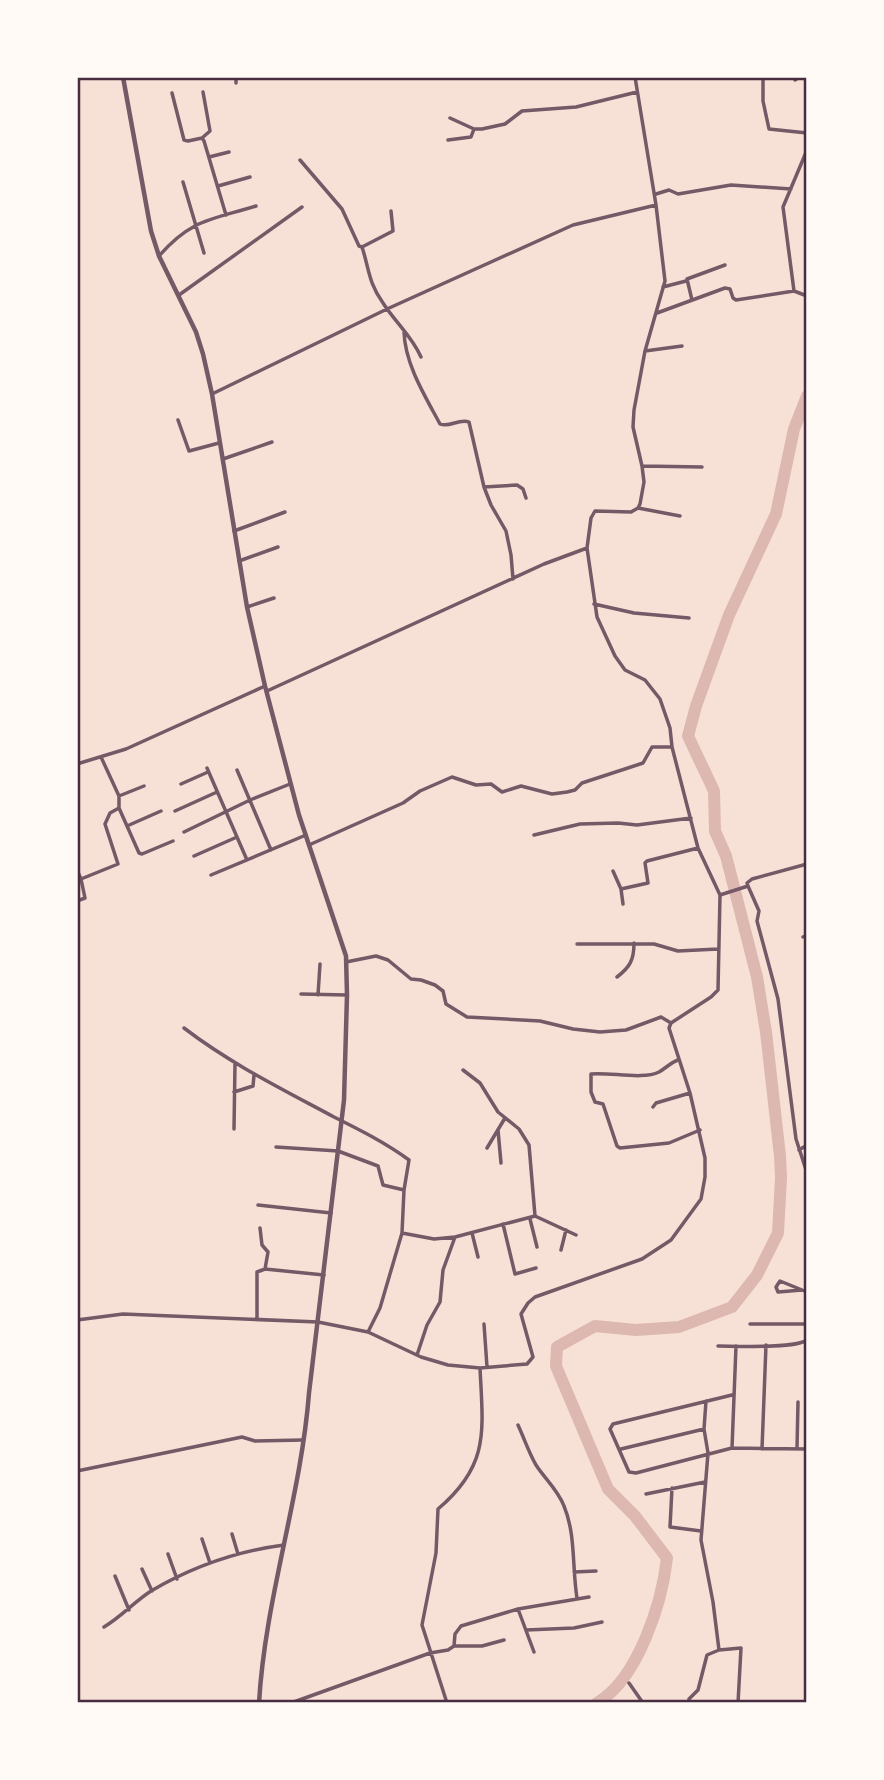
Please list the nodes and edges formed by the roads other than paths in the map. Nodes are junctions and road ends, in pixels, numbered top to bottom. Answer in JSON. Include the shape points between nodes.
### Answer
{"nodes":[{"id":1,"x":123,"y":77,"type":"edge"},
{"id":2,"x":236,"y":77,"type":"edge"},
{"id":3,"x":635,"y":77,"type":"edge"},
{"id":4,"x":763,"y":77,"type":"edge"},
{"id":5,"x":236,"y":83,"type":"dead end"},
{"id":6,"x":203,"y":92,"type":"dead end"},
{"id":7,"x":637,"y":92,"type":"junction"},
{"id":8,"x":172,"y":93,"type":"dead end"},
{"id":9,"x":450,"y":118,"type":"dead end"},
{"id":10,"x":474,"y":130,"type":"junction"},
{"id":11,"x":807,"y":133,"type":"edge"},
{"id":12,"x":202,"y":138,"type":"junction"},
{"id":13,"x":448,"y":140,"type":"dead end"},
{"id":14,"x":807,"y":150,"type":"edge"},
{"id":15,"x":229,"y":152,"type":"dead end"},
{"id":16,"x":209,"y":157,"type":"junction"},
{"id":17,"x":300,"y":160,"type":"dead end"},
{"id":18,"x":250,"y":177,"type":"dead end"},
{"id":19,"x":183,"y":183,"type":"dead end"},
{"id":20,"x":218,"y":186,"type":"junction"},
{"id":21,"x":791,"y":189,"type":"junction"},
{"id":22,"x":655,"y":194,"type":"junction"},
{"id":23,"x":656,"y":205,"type":"junction"},
{"id":24,"x":256,"y":206,"type":"dead end"},
{"id":25,"x":302,"y":206,"type":"dead end"},
{"id":26,"x":391,"y":211,"type":"dead end"},
{"id":27,"x":226,"y":215,"type":"junction"},
{"id":28,"x":194,"y":224,"type":"junction"},
{"id":29,"x":362,"y":247,"type":"junction"},
{"id":30,"x":204,"y":253,"type":"dead end"},
{"id":31,"x":159,"y":257,"type":"junction"},
{"id":32,"x":725,"y":265,"type":"dead end"},
{"id":33,"x":687,"y":281,"type":"junction"},
{"id":34,"x":663,"y":287,"type":"junction"},
{"id":35,"x":794,"y":291,"type":"junction"},
{"id":36,"x":179,"y":295,"type":"junction"},
{"id":37,"x":807,"y":296,"type":"edge"},
{"id":38,"x":691,"y":300,"type":"junction"},
{"id":39,"x":387,"y":309,"type":"junction"},
{"id":40,"x":657,"y":313,"type":"junction"},
{"id":41,"x":404,"y":332,"type":"junction"},
{"id":42,"x":682,"y":346,"type":"dead end"},
{"id":43,"x":645,"y":351,"type":"junction"},
{"id":44,"x":421,"y":357,"type":"dead end"},
{"id":45,"x":212,"y":394,"type":"junction"},
{"id":46,"x":178,"y":420,"type":"dead end"},
{"id":47,"x":272,"y":442,"type":"dead end"},
{"id":48,"x":219,"y":443,"type":"junction"},
{"id":49,"x":221,"y":460,"type":"junction"},
{"id":50,"x":642,"y":466,"type":"junction"},
{"id":51,"x":702,"y":467,"type":"dead end"},
{"id":52,"x":484,"y":487,"type":"junction"},
{"id":53,"x":526,"y":498,"type":"dead end"},
{"id":54,"x":638,"y":508,"type":"junction"},
{"id":55,"x":285,"y":512,"type":"dead end"},
{"id":56,"x":680,"y":516,"type":"dead end"},
{"id":57,"x":234,"y":531,"type":"junction"},
{"id":58,"x":278,"y":547,"type":"dead end"},
{"id":59,"x":587,"y":548,"type":"junction"},
{"id":60,"x":239,"y":561,"type":"junction"},
{"id":61,"x":513,"y":579,"type":"junction"},
{"id":62,"x":274,"y":598,"type":"dead end"},
{"id":63,"x":594,"y":604,"type":"junction"},
{"id":64,"x":247,"y":607,"type":"junction"},
{"id":65,"x":689,"y":618,"type":"dead end"},
{"id":66,"x":265,"y":689,"type":"junction"},
{"id":67,"x":672,"y":747,"type":"junction"},
{"id":68,"x":101,"y":757,"type":"junction"},
{"id":69,"x":77,"y":764,"type":"edge"},
{"id":70,"x":237,"y":770,"type":"dead end"},
{"id":71,"x":181,"y":784,"type":"dead end"},
{"id":72,"x":290,"y":784,"type":"junction"},
{"id":73,"x":144,"y":786,"type":"dead end"},
{"id":74,"x":217,"y":792,"type":"junction"},
{"id":75,"x":119,"y":796,"type":"junction"},
{"id":76,"x":250,"y":800,"type":"junction"},
{"id":77,"x":119,"y":808,"type":"junction"},
{"id":78,"x":161,"y":811,"type":"dead end"},
{"id":79,"x":174,"y":811,"type":"dead end"},
{"id":80,"x":226,"y":813,"type":"junction"},
{"id":81,"x":691,"y":818,"type":"junction"},
{"id":82,"x":127,"y":826,"type":"junction"},
{"id":83,"x":184,"y":832,"type":"dead end"},
{"id":84,"x":306,"y":835,"type":"junction"},
{"id":85,"x":534,"y":835,"type":"dead end"},
{"id":86,"x":237,"y":837,"type":"junction"},
{"id":87,"x":173,"y":841,"type":"dead end"},
{"id":88,"x":309,"y":845,"type":"junction"},
{"id":89,"x":698,"y":848,"type":"junction"},
{"id":90,"x":271,"y":850,"type":"junction"},
{"id":91,"x":194,"y":856,"type":"dead end"},
{"id":92,"x":247,"y":860,"type":"junction"},
{"id":93,"x":807,"y":864,"type":"edge"},
{"id":94,"x":77,"y":870,"type":"edge"},
{"id":95,"x":613,"y":872,"type":"dead end"},
{"id":96,"x":211,"y":875,"type":"dead end"},
{"id":97,"x":81,"y":879,"type":"junction"},
{"id":98,"x":748,"y":887,"type":"junction"},
{"id":99,"x":621,"y":889,"type":"junction"},
{"id":100,"x":721,"y":895,"type":"junction"},
{"id":101,"x":77,"y":901,"type":"edge"},
{"id":102,"x":623,"y":904,"type":"dead end"},
{"id":103,"x":634,"y":943,"type":"junction"},
{"id":104,"x":577,"y":944,"type":"dead end"},
{"id":105,"x":718,"y":948,"type":"junction"},
{"id":106,"x":346,"y":962,"type":"junction"},
{"id":107,"x":320,"y":964,"type":"dead end"},
{"id":108,"x":617,"y":977,"type":"dead end"},
{"id":109,"x":301,"y":994,"type":"dead end"},
{"id":110,"x":318,"y":995,"type":"junction"},
{"id":111,"x":347,"y":995,"type":"junction"},
{"id":112,"x":671,"y":1023,"type":"junction"},
{"id":113,"x":184,"y":1028,"type":"dead end"},
{"id":114,"x":678,"y":1060,"type":"junction"},
{"id":115,"x":235,"y":1063,"type":"junction"},
{"id":116,"x":463,"y":1070,"type":"dead end"},
{"id":117,"x":254,"y":1075,"type":"junction"},
{"id":118,"x":234,"y":1092,"type":"junction"},
{"id":119,"x":690,"y":1093,"type":"junction"},
{"id":120,"x":653,"y":1107,"type":"dead end"},
{"id":121,"x":505,"y":1118,"type":"junction"},
{"id":122,"x":341,"y":1120,"type":"junction"},
{"id":123,"x":498,"y":1128,"type":"junction"},
{"id":124,"x":234,"y":1129,"type":"dead end"},
{"id":125,"x":700,"y":1130,"type":"junction"},
{"id":126,"x":807,"y":1145,"type":"edge"},
{"id":127,"x":276,"y":1147,"type":"dead end"},
{"id":128,"x":487,"y":1148,"type":"dead end"},
{"id":129,"x":799,"y":1150,"type":"junction"},
{"id":130,"x":338,"y":1152,"type":"junction"},
{"id":131,"x":501,"y":1163,"type":"dead end"},
{"id":132,"x":807,"y":1173,"type":"edge"},
{"id":133,"x":404,"y":1190,"type":"junction"},
{"id":134,"x":258,"y":1205,"type":"dead end"},
{"id":135,"x":331,"y":1213,"type":"junction"},
{"id":136,"x":532,"y":1218,"type":"junction"},
{"id":137,"x":503,"y":1224,"type":"junction"},
{"id":138,"x":260,"y":1228,"type":"dead end"},
{"id":139,"x":566,"y":1230,"type":"junction"},
{"id":140,"x":402,"y":1233,"type":"junction"},
{"id":141,"x":472,"y":1233,"type":"junction"},
{"id":142,"x":576,"y":1235,"type":"dead end"},
{"id":143,"x":455,"y":1237,"type":"junction"},
{"id":144,"x":537,"y":1247,"type":"dead end"},
{"id":145,"x":561,"y":1250,"type":"dead end"},
{"id":146,"x":478,"y":1257,"type":"dead end"},
{"id":147,"x":536,"y":1268,"type":"dead end"},
{"id":148,"x":265,"y":1269,"type":"junction"},
{"id":149,"x":324,"y":1275,"type":"junction"},
{"id":150,"x":805,"y":1291,"type":"edge"},
{"id":151,"x":257,"y":1318,"type":"junction"},
{"id":152,"x":77,"y":1320,"type":"edge"},
{"id":153,"x":318,"y":1322,"type":"junction"},
{"id":154,"x":484,"y":1324,"type":"dead end"},
{"id":155,"x":750,"y":1324,"type":"dead end"},
{"id":156,"x":807,"y":1324,"type":"edge"},
{"id":157,"x":368,"y":1332,"type":"junction"},
{"id":158,"x":807,"y":1340,"type":"edge"},
{"id":159,"x":766,"y":1345,"type":"junction"},
{"id":160,"x":718,"y":1346,"type":"dead end"},
{"id":161,"x":736,"y":1346,"type":"junction"},
{"id":162,"x":417,"y":1355,"type":"junction"},
{"id":163,"x":487,"y":1367,"type":"junction"},
{"id":164,"x":480,"y":1368,"type":"junction"},
{"id":165,"x":732,"y":1395,"type":"junction"},
{"id":166,"x":706,"y":1401,"type":"junction"},
{"id":167,"x":797,"y":1402,"type":"dead end"},
{"id":168,"x":518,"y":1425,"type":"dead end"},
{"id":169,"x":704,"y":1429,"type":"junction"},
{"id":170,"x":305,"y":1440,"type":"junction"},
{"id":171,"x":732,"y":1448,"type":"junction"},
{"id":172,"x":797,"y":1448,"type":"junction"},
{"id":173,"x":762,"y":1449,"type":"junction"},
{"id":174,"x":807,"y":1449,"type":"edge"},
{"id":175,"x":620,"y":1450,"type":"junction"},
{"id":176,"x":708,"y":1453,"type":"junction"},
{"id":177,"x":77,"y":1471,"type":"edge"},
{"id":178,"x":705,"y":1482,"type":"junction"},
{"id":179,"x":672,"y":1488,"type":"junction"},
{"id":180,"x":646,"y":1494,"type":"dead end"},
{"id":181,"x":701,"y":1531,"type":"junction"},
{"id":182,"x":232,"y":1534,"type":"dead end"},
{"id":183,"x":202,"y":1539,"type":"dead end"},
{"id":184,"x":284,"y":1545,"type":"junction"},
{"id":185,"x":168,"y":1554,"type":"dead end"},
{"id":186,"x":238,"y":1554,"type":"junction"},
{"id":187,"x":210,"y":1563,"type":"junction"},
{"id":188,"x":142,"y":1569,"type":"dead end"},
{"id":189,"x":596,"y":1571,"type":"dead end"},
{"id":190,"x":573,"y":1572,"type":"junction"},
{"id":191,"x":115,"y":1576,"type":"dead end"},
{"id":192,"x":177,"y":1579,"type":"junction"},
{"id":193,"x":152,"y":1591,"type":"junction"},
{"id":194,"x":589,"y":1597,"type":"dead end"},
{"id":195,"x":577,"y":1598,"type":"junction"},
{"id":196,"x":518,"y":1609,"type":"junction"},
{"id":197,"x":129,"y":1610,"type":"junction"},
{"id":198,"x":602,"y":1622,"type":"dead end"},
{"id":199,"x":104,"y":1628,"type":"dead end"},
{"id":200,"x":526,"y":1630,"type":"junction"},
{"id":201,"x":505,"y":1640,"type":"dead end"},
{"id":202,"x":454,"y":1646,"type":"junction"},
{"id":203,"x":719,"y":1650,"type":"junction"},
{"id":204,"x":430,"y":1653,"type":"junction"},
{"id":205,"x":534,"y":1653,"type":"dead end"},
{"id":206,"x":629,"y":1683,"type":"dead end"},
{"id":207,"x":688,"y":1699,"type":"dead end"},
{"id":208,"x":259,"y":1703,"type":"edge"},
{"id":209,"x":291,"y":1703,"type":"edge"},
{"id":210,"x":447,"y":1703,"type":"edge"},
{"id":211,"x":643,"y":1703,"type":"edge"},
{"id":212,"x":738,"y":1703,"type":"edge"}],
"edges":[{"from":1,"to":31,"type":"street","via":[[148,220]]},
{"from":2,"to":5,"type":"street"},
{"from":3,"to":7,"type":"street"},
{"from":4,"to":11,"type":"street","via":[[769,129]]},
{"from":6,"to":12,"type":"street","via":[[210,131]]},
{"from":7,"to":10,"type":"street","via":[[576,107],[522,111],[505,124]]},
{"from":7,"to":22,"type":"street"},
{"from":8,"to":12,"type":"street","via":[[183,138]]},
{"from":9,"to":10,"type":"street"},
{"from":10,"to":13,"type":"street","via":[[471,136]]},
{"from":12,"to":16,"type":"street"},
{"from":14,"to":21,"type":"street"},
{"from":15,"to":16,"type":"street"},
{"from":16,"to":20,"type":"street"},
{"from":17,"to":29,"type":"street","via":[[342,209]]},
{"from":18,"to":20,"type":"street"},
{"from":19,"to":28,"type":"street"},
{"from":20,"to":27,"type":"street"},
{"from":21,"to":22,"type":"street","via":[[731,185]]},
{"from":21,"to":35,"type":"street","via":[[783,211]]},
{"from":22,"to":23,"type":"street"},
{"from":23,"to":34,"type":"street"},
{"from":23,"to":39,"type":"street","via":[[580,222]]},
{"from":24,"to":27,"type":"street"},
{"from":25,"to":36,"type":"street"},
{"from":26,"to":29,"type":"street","via":[[393,231]]},
{"from":27,"to":28,"type":"street"},
{"from":28,"to":30,"type":"street"},
{"from":28,"to":31,"type":"street"},
{"from":29,"to":39,"type":"street","via":[[368,275]]},
{"from":31,"to":36,"type":"street"},
{"from":32,"to":33,"type":"street"},
{"from":33,"to":34,"type":"street"},
{"from":33,"to":38,"type":"street"},
{"from":34,"to":40,"type":"street"},
{"from":35,"to":37,"type":"street"},
{"from":35,"to":38,"type":"street","via":[[736,300],[725,288]]},
{"from":36,"to":45,"type":"street","via":[[197,332]]},
{"from":38,"to":40,"type":"street"},
{"from":39,"to":41,"type":"street"},
{"from":39,"to":45,"type":"street"},
{"from":40,"to":43,"type":"street"},
{"from":41,"to":44,"type":"street"},
{"from":41,"to":52,"type":"street","via":[[406,350],[440,424],[469,422]]},
{"from":42,"to":43,"type":"street"},
{"from":43,"to":50,"type":"street","via":[[633,420]]},
{"from":45,"to":48,"type":"street"},
{"from":46,"to":48,"type":"street","via":[[190,451]]},
{"from":47,"to":49,"type":"street"},
{"from":48,"to":49,"type":"street"},
{"from":49,"to":57,"type":"street"},
{"from":50,"to":51,"type":"street"},
{"from":50,"to":54,"type":"street","via":[[644,482]]},
{"from":52,"to":53,"type":"street","via":[[517,485]]},
{"from":52,"to":61,"type":"street","via":[[506,531]]},
{"from":54,"to":56,"type":"street"},
{"from":54,"to":59,"type":"street","via":[[627,513],[595,511]]},
{"from":55,"to":57,"type":"street"},
{"from":57,"to":60,"type":"street"},
{"from":58,"to":60,"type":"street"},
{"from":59,"to":61,"type":"street"},
{"from":59,"to":63,"type":"street"},
{"from":60,"to":64,"type":"street"},
{"from":61,"to":66,"type":"street"},
{"from":62,"to":64,"type":"street"},
{"from":63,"to":65,"type":"street"},
{"from":63,"to":67,"type":"street","via":[[620,663],[645,680],[660,699]]},
{"from":64,"to":66,"type":"street"},
{"from":66,"to":68,"type":"street"},
{"from":66,"to":72,"type":"street"},
{"from":67,"to":81,"type":"street"},
{"from":67,"to":88,"type":"street","via":[[652,747],[643,763],[558,794],[521,786],[502,792],[491,784],[476,785],[452,777]]},
{"from":68,"to":69,"type":"street"},
{"from":68,"to":75,"type":"street"},
{"from":70,"to":76,"type":"street"},
{"from":71,"to":74,"type":"street","via":[[207,770]]},
{"from":72,"to":76,"type":"street"},
{"from":72,"to":84,"type":"street"},
{"from":73,"to":75,"type":"street"},
{"from":74,"to":79,"type":"street"},
{"from":74,"to":80,"type":"street"},
{"from":75,"to":77,"type":"street"},
{"from":76,"to":80,"type":"street"},
{"from":76,"to":90,"type":"street"},
{"from":77,"to":82,"type":"street"},
{"from":77,"to":97,"type":"street","via":[[105,824],[118,864]]},
{"from":78,"to":82,"type":"street"},
{"from":80,"to":83,"type":"street"},
{"from":80,"to":86,"type":"street"},
{"from":81,"to":85,"type":"street","via":[[637,825],[580,824]]},
{"from":81,"to":89,"type":"street"},
{"from":82,"to":87,"type":"street","via":[[140,854]]},
{"from":84,"to":88,"type":"street"},
{"from":84,"to":90,"type":"street"},
{"from":86,"to":91,"type":"street"},
{"from":86,"to":92,"type":"street"},
{"from":88,"to":106,"type":"street"},
{"from":89,"to":99,"type":"street","via":[[647,861],[648,883]]},
{"from":89,"to":100,"type":"street"},
{"from":90,"to":92,"type":"street"},
{"from":92,"to":96,"type":"street"},
{"from":93,"to":98,"type":"street","via":[[752,879]]},
{"from":94,"to":97,"type":"street"},
{"from":95,"to":99,"type":"street"},
{"from":97,"to":101,"type":"street","via":[[85,898]]},
{"from":98,"to":100,"type":"street"},
{"from":98,"to":129,"type":"street","via":[[759,911],[757,921],[778,999]]},
{"from":99,"to":102,"type":"street"},
{"from":100,"to":105,"type":"street"},
{"from":103,"to":104,"type":"street"},
{"from":103,"to":105,"type":"street","via":[[678,951]]},
{"from":103,"to":108,"type":"street","via":[[629,968]]},
{"from":105,"to":112,"type":"street","via":[[718,990]]},
{"from":106,"to":111,"type":"street"},
{"from":106,"to":112,"type":"street","via":[[376,956],[388,960],[411,979],[435,985],[443,991],[446,1004],[467,1017],[540,1021],[600,1032],[626,1030],[660,1017]]},
{"from":107,"to":110,"type":"street"},
{"from":109,"to":110,"type":"street"},
{"from":110,"to":111,"type":"street"},
{"from":111,"to":122,"type":"street"},
{"from":112,"to":114,"type":"street"},
{"from":113,"to":115,"type":"street"},
{"from":114,"to":119,"type":"street"},
{"from":114,"to":125,"type":"street","via":[[658,1073],[591,1074],[592,1095],[595,1102],[603,1104],[620,1148],[668,1143]]},
{"from":115,"to":117,"type":"street"},
{"from":115,"to":118,"type":"street"},
{"from":116,"to":121,"type":"street","via":[[480,1083]]},
{"from":117,"to":118,"type":"street","via":[[253,1086]]},
{"from":117,"to":122,"type":"street"},
{"from":118,"to":124,"type":"street"},
{"from":119,"to":120,"type":"street"},
{"from":119,"to":125,"type":"street"},
{"from":121,"to":123,"type":"street"},
{"from":121,"to":136,"type":"street","via":[[523,1134],[530,1148]]},
{"from":122,"to":130,"type":"street"},
{"from":122,"to":133,"type":"street","via":[[410,1160]]},
{"from":123,"to":128,"type":"street"},
{"from":123,"to":131,"type":"street"},
{"from":125,"to":163,"type":"street","via":[[705,1158],[701,1199],[671,1240],[642,1259],[535,1297],[521,1314],[531,1362]]},
{"from":126,"to":129,"type":"street"},
{"from":127,"to":130,"type":"street"},
{"from":129,"to":132,"type":"street"},
{"from":130,"to":133,"type":"street","via":[[378,1166],[384,1186]]},
{"from":130,"to":135,"type":"street"},
{"from":133,"to":140,"type":"street"},
{"from":134,"to":135,"type":"street"},
{"from":135,"to":149,"type":"street"},
{"from":136,"to":137,"type":"street"},
{"from":136,"to":139,"type":"street"},
{"from":136,"to":144,"type":"street"},
{"from":137,"to":141,"type":"street"},
{"from":137,"to":147,"type":"street","via":[[515,1274]]},
{"from":138,"to":148,"type":"street","via":[[268,1252]]},
{"from":139,"to":142,"type":"street"},
{"from":139,"to":145,"type":"street"},
{"from":140,"to":143,"type":"street"},
{"from":140,"to":157,"type":"street","via":[[380,1308]]},
{"from":141,"to":143,"type":"street"},
{"from":141,"to":146,"type":"street"},
{"from":143,"to":162,"type":"street","via":[[443,1270],[440,1301]]},
{"from":148,"to":149,"type":"street"},
{"from":148,"to":151,"type":"street","via":[[257,1272]]},
{"from":149,"to":153,"type":"street"},
{"from":150,"to":150,"type":"street","via":[[780,1281],[776,1287],[778,1292]]},
{"from":151,"to":152,"type":"street","via":[[123,1314]]},
{"from":151,"to":153,"type":"street"},
{"from":153,"to":157,"type":"street"},
{"from":153,"to":170,"type":"street"},
{"from":154,"to":163,"type":"street"},
{"from":155,"to":156,"type":"street"},
{"from":157,"to":162,"type":"street"},
{"from":158,"to":159,"type":"street"},
{"from":159,"to":161,"type":"street"},
{"from":159,"to":173,"type":"street"},
{"from":160,"to":161,"type":"street"},
{"from":161,"to":165,"type":"street"},
{"from":162,"to":164,"type":"street"},
{"from":163,"to":164,"type":"street"},
{"from":164,"to":204,"type":"street","via":[[480,1451],[460,1489],[437,1513],[436,1553],[422,1625]]},
{"from":165,"to":166,"type":"street"},
{"from":165,"to":171,"type":"street"},
{"from":166,"to":169,"type":"street"},
{"from":166,"to":175,"type":"street","via":[[613,1424]]},
{"from":167,"to":172,"type":"street"},
{"from":168,"to":190,"type":"street","via":[[536,1464],[564,1506]]},
{"from":169,"to":175,"type":"street"},
{"from":169,"to":176,"type":"street"},
{"from":170,"to":177,"type":"street","via":[[242,1437]]},
{"from":170,"to":184,"type":"street"},
{"from":171,"to":173,"type":"street"},
{"from":171,"to":176,"type":"street"},
{"from":172,"to":173,"type":"street"},
{"from":172,"to":174,"type":"street"},
{"from":175,"to":176,"type":"street","via":[[631,1473]]},
{"from":176,"to":178,"type":"street"},
{"from":178,"to":179,"type":"street"},
{"from":178,"to":181,"type":"street"},
{"from":179,"to":180,"type":"street"},
{"from":179,"to":181,"type":"street","via":[[670,1527]]},
{"from":181,"to":203,"type":"street"},
{"from":182,"to":186,"type":"street"},
{"from":183,"to":187,"type":"street"},
{"from":184,"to":186,"type":"street"},
{"from":184,"to":208,"type":"street"},
{"from":185,"to":192,"type":"street"},
{"from":186,"to":187,"type":"street"},
{"from":187,"to":192,"type":"street"},
{"from":188,"to":193,"type":"street"},
{"from":189,"to":190,"type":"street"},
{"from":190,"to":195,"type":"street"},
{"from":191,"to":197,"type":"street"},
{"from":192,"to":193,"type":"street"},
{"from":193,"to":197,"type":"street"},
{"from":194,"to":195,"type":"street"},
{"from":195,"to":196,"type":"street"},
{"from":196,"to":200,"type":"street"},
{"from":196,"to":202,"type":"street","via":[[461,1626]]},
{"from":197,"to":199,"type":"street"},
{"from":198,"to":200,"type":"street"},
{"from":200,"to":205,"type":"street"},
{"from":201,"to":202,"type":"street"},
{"from":202,"to":204,"type":"street"},
{"from":203,"to":207,"type":"street","via":[[705,1657],[698,1690]]},
{"from":203,"to":212,"type":"street","via":[[742,1649]]},
{"from":204,"to":209,"type":"street"},
{"from":204,"to":210,"type":"street"},
{"from":206,"to":211,"type":"street"}]}
